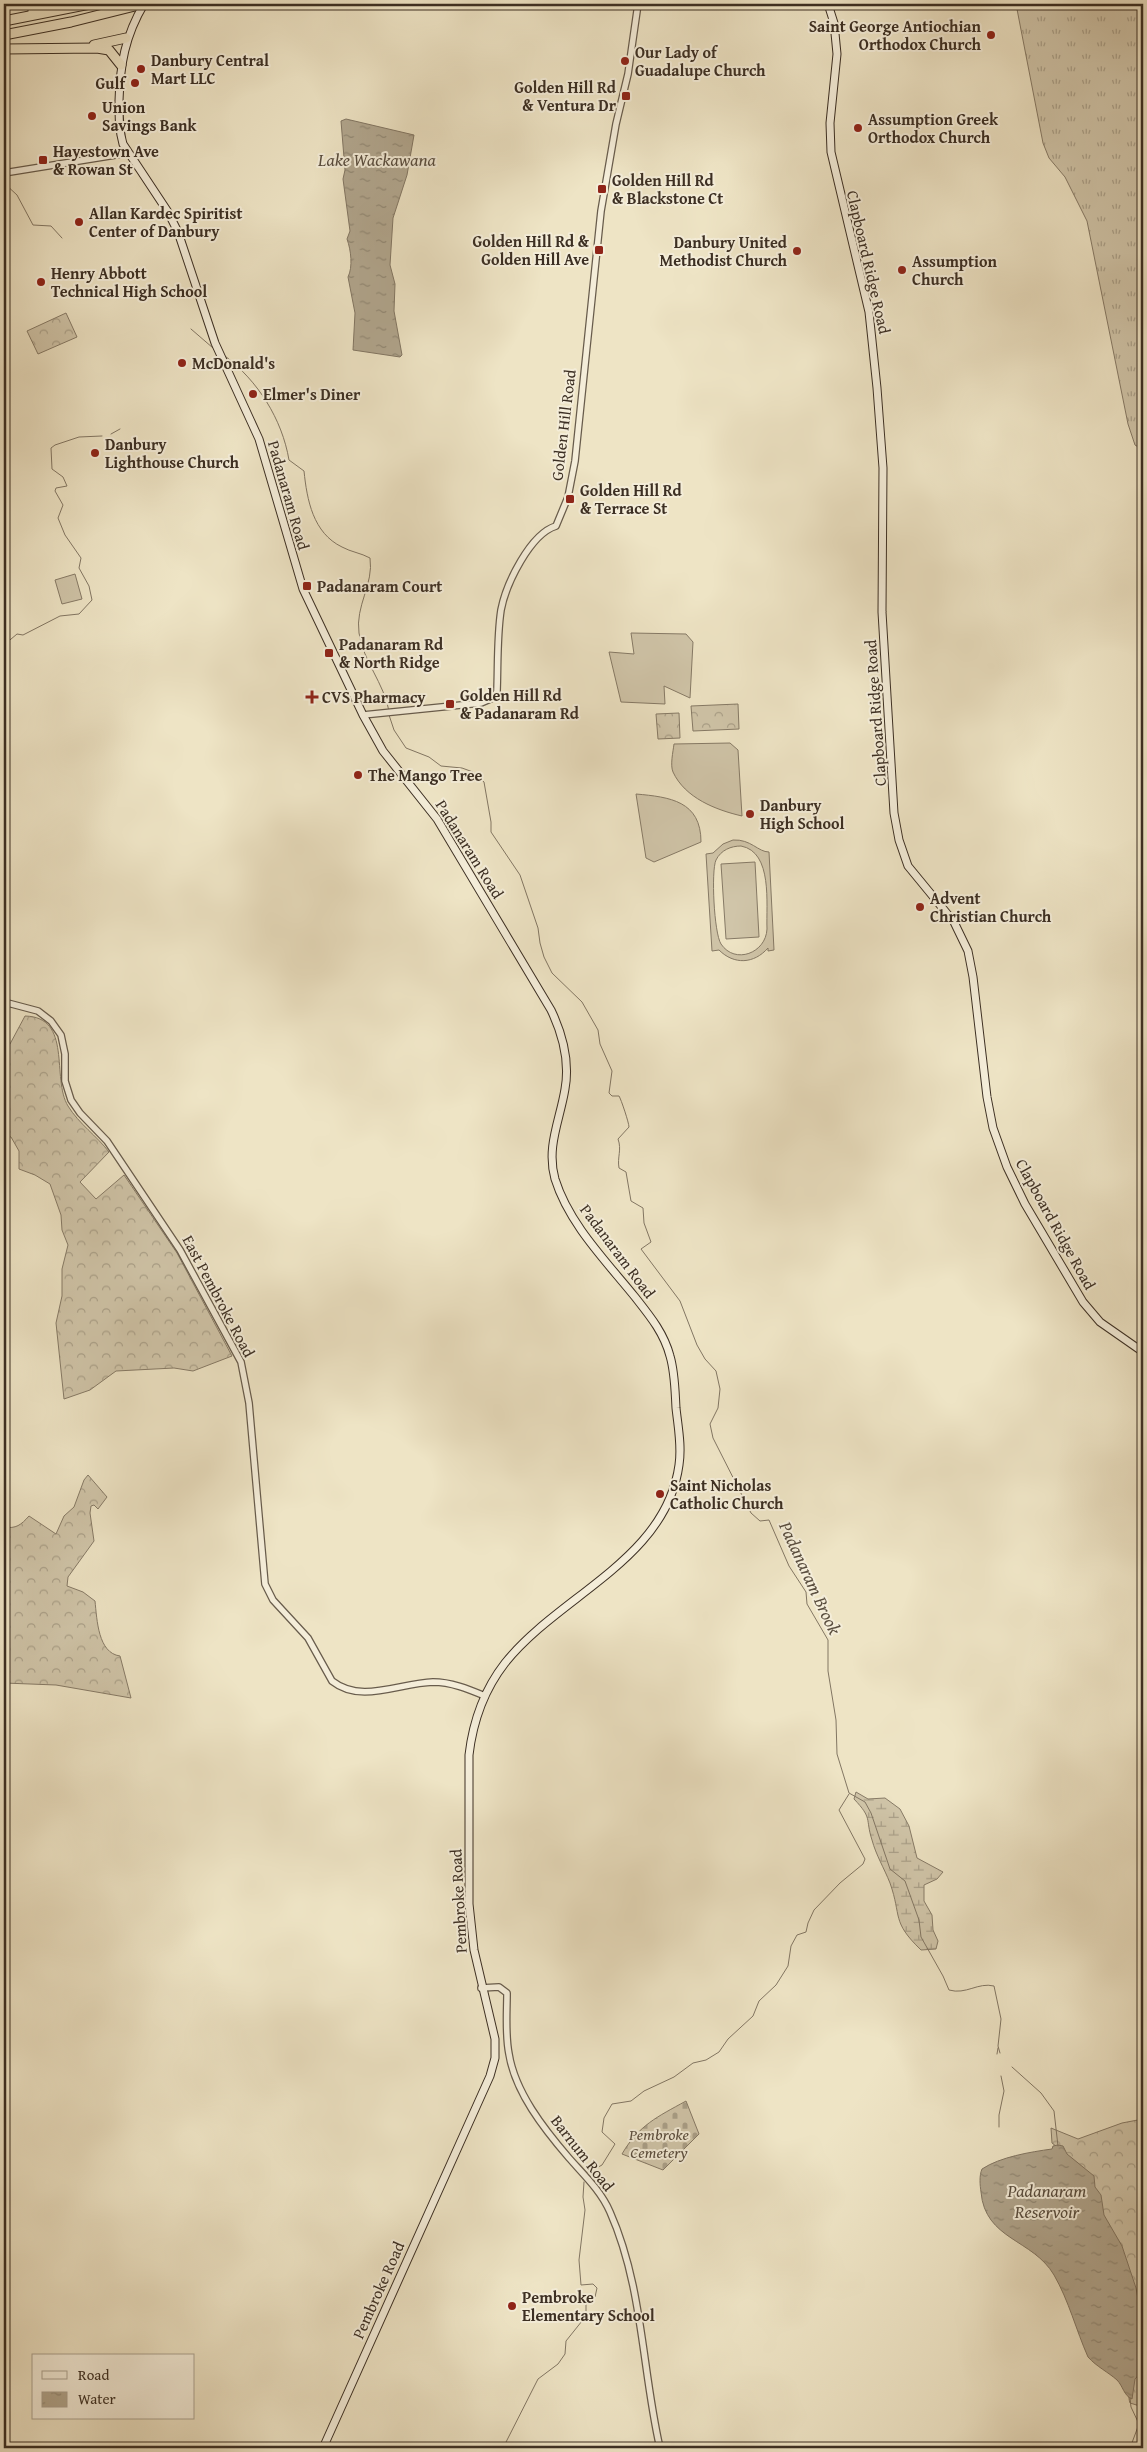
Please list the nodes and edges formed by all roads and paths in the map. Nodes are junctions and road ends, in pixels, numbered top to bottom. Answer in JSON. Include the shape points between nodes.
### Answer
{"nodes":[{"id":1,"x":54,"y":4,"type":"edge"},
{"id":2,"x":90,"y":4,"type":"edge"},
{"id":3,"x":143,"y":4,"type":"edge"},
{"id":4,"x":638,"y":4,"type":"edge"},
{"id":5,"x":828,"y":4,"type":"edge"},
{"id":6,"x":4,"y":17,"type":"edge"},
{"id":7,"x":4,"y":21,"type":"edge"},
{"id":8,"x":4,"y":35,"type":"edge"},
{"id":9,"x":126,"y":38,"type":"junction"},
{"id":10,"x":77,"y":47,"type":"junction"},
{"id":11,"x":4,"y":49,"type":"edge"},
{"id":12,"x":120,"y":65,"type":"junction"},
{"id":13,"x":128,"y":153,"type":"junction"},
{"id":14,"x":4,"y":173,"type":"edge"},
{"id":15,"x":363,"y":715,"type":"junction"},
{"id":16,"x":4,"y":1002,"type":"edge"},
{"id":17,"x":1143,"y":1352,"type":"edge"},
{"id":18,"x":678,"y":1423,"type":"joint"},
{"id":19,"x":485,"y":1696,"type":"junction"},
{"id":20,"x":481,"y":1988,"type":"junction"},
{"id":21,"x":323,"y":2448,"type":"edge"},
{"id":22,"x":660,"y":2448,"type":"edge"}],
"edges":[{"from":1,"to":6,"type":"highway"},
{"from":2,"to":7,"type":"highway"},
{"from":3,"to":8,"type":"highway"},
{"from":3,"to":9,"type":"main road","name":"Padanaram Road"},
{"from":4,"to":15,"type":"street","name":"Golden Hill Road","via":[[601,211],[575,461],[563,512],[556,526],[548,528],[529,546],[501,608],[495,697],[481,704]]},
{"from":5,"to":17,"type":"main road","name":"Clapboard Ridge Road","via":[[834,23],[837,54],[830,123],[831,152],[869,312],[877,386],[883,468],[882,612],[898,840],[912,872],[954,922],[968,950],[990,1113],[1011,1176],[1083,1302],[1100,1322]]},
{"from":9,"to":10,"type":"highway"},
{"from":9,"to":12,"type":"main road","name":"Padanaram Road"},
{"from":10,"to":11,"type":"highway"},
{"from":10,"to":12,"type":"highway","via":[[108,50]]},
{"from":12,"to":13,"type":"main road","name":"Padanaram Road","via":[[120,133]]},
{"from":13,"to":14,"type":"street"},
{"from":13,"to":15,"type":"main road","name":"Padanaram Road","via":[[178,232],[216,346],[259,439],[304,590]]},
{"from":15,"to":18,"type":"main road","name":"Padanaram Road","via":[[383,752],[437,819],[560,1029],[567,1069],[553,1139],[551,1160],[555,1179],[575,1221],[648,1314],[666,1343],[671,1358]]},
{"from":16,"to":19,"type":"street","name":"East Pembroke Road","via":[[38,1011],[51,1020],[61,1035],[71,1100],[107,1141],[180,1250],[241,1362],[249,1403],[265,1584],[273,1600],[308,1638],[332,1681],[348,1691],[360,1693],[441,1682]]},
{"from":18,"to":19,"type":"main road","name":"Pembroke Road","via":[[677,1476],[652,1531],[520,1647],[500,1670]]},
{"from":19,"to":20,"type":"main road","name":"Pembroke Road","via":[[472,1733],[468,1772],[469,1904]]},
{"from":20,"to":21,"type":"main road","name":"Pembroke Road","via":[[495,2039],[494,2065]]},
{"from":20,"to":22,"type":"street","name":"Barnum Road","via":[[498,1987],[507,1993],[507,2046],[519,2083],[543,2126],[596,2189],[612,2216],[631,2273]]}]}
